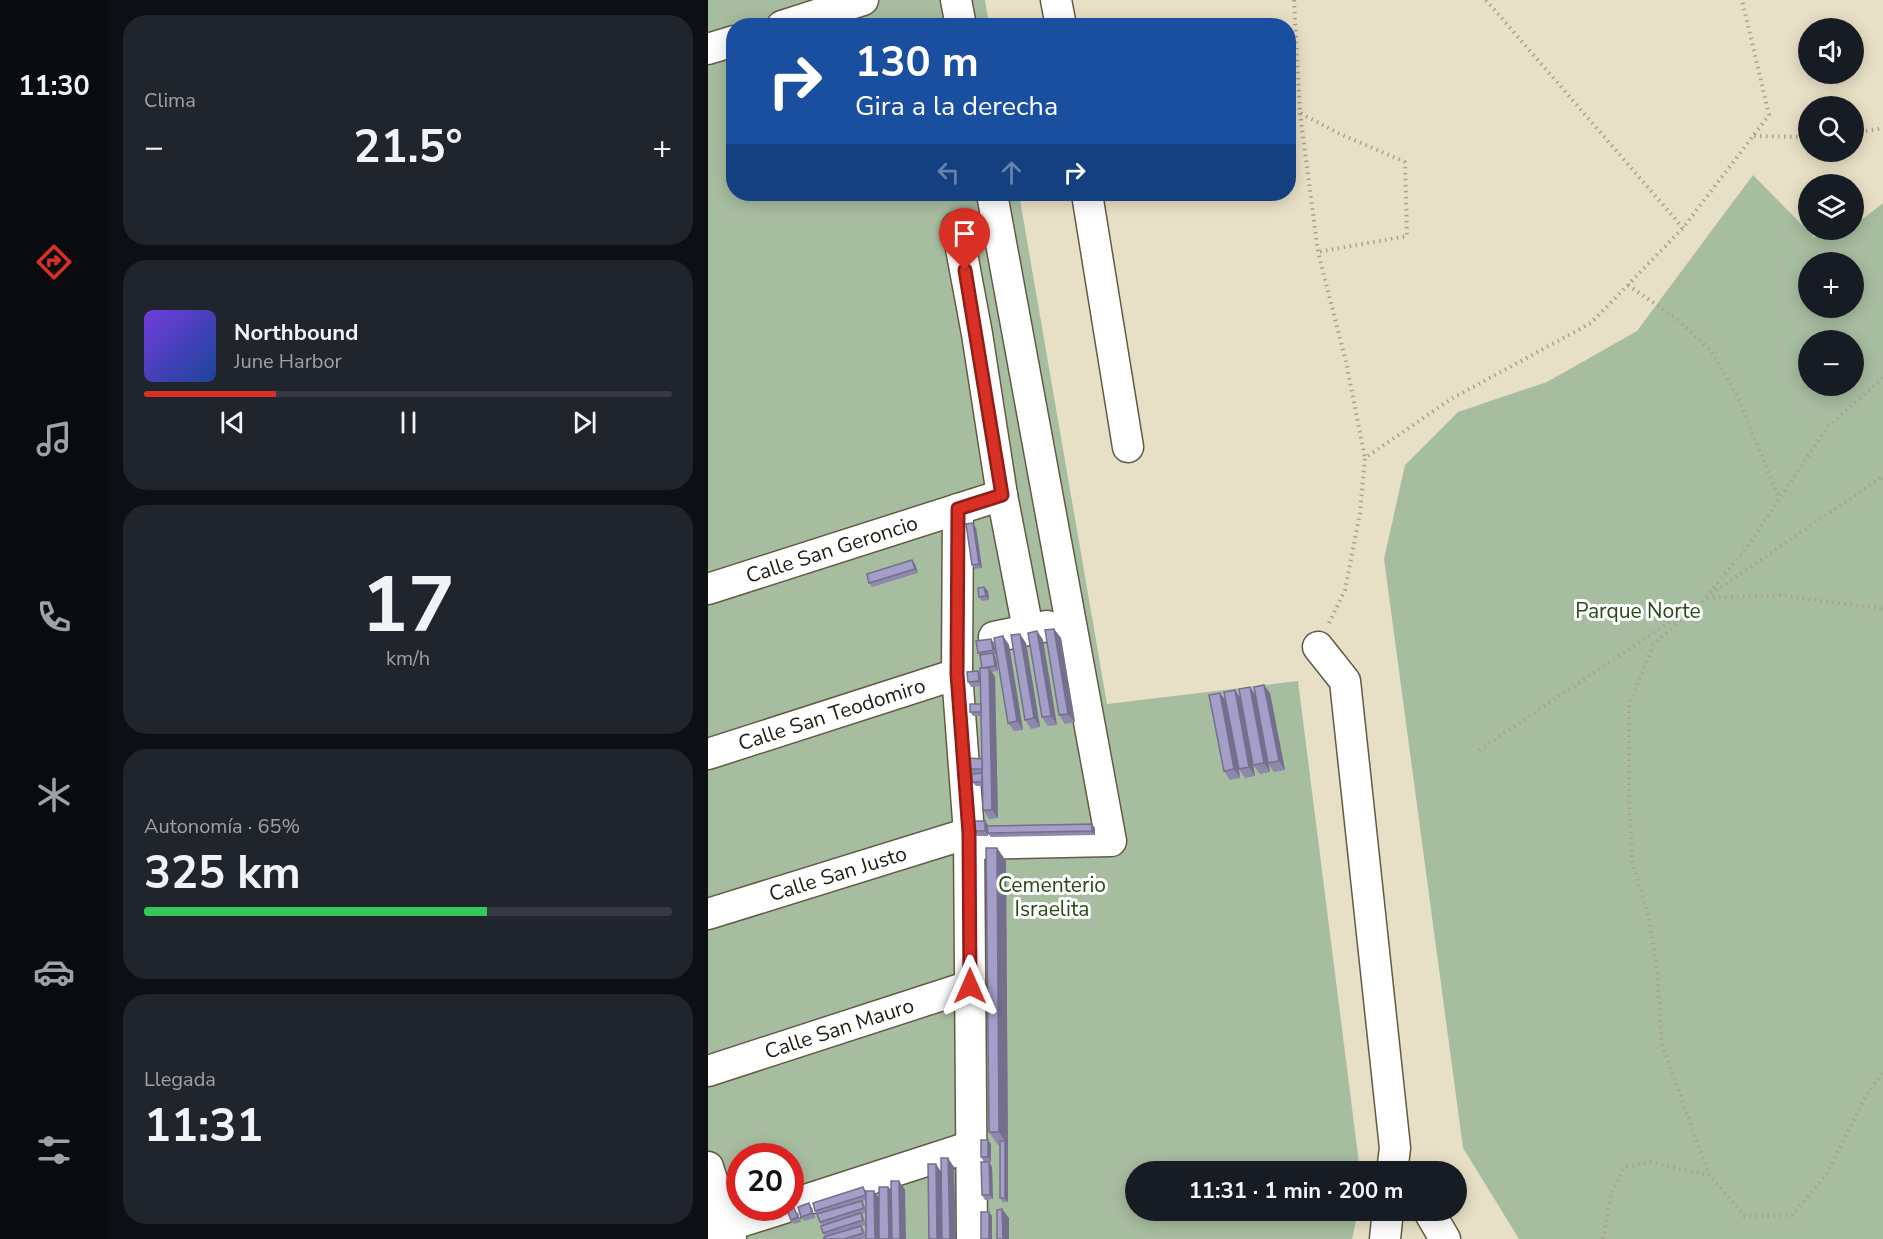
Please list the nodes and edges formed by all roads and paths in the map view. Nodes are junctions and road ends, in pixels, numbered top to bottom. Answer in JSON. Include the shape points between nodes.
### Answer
{"nodes":[{"id":1,"x":863,"y":0,"type":"edge"},
{"id":2,"x":956,"y":0,"type":"edge"},
{"id":3,"x":1056,"y":0,"type":"edge"},
{"id":4,"x":1294,"y":0,"type":"edge"},
{"id":5,"x":1486,"y":0,"type":"edge"},
{"id":6,"x":1742,"y":0,"type":"edge"},
{"id":7,"x":807,"y":18,"type":"edge"},
{"id":8,"x":959,"y":18,"type":"edge"},
{"id":9,"x":1059,"y":18,"type":"edge"},
{"id":10,"x":1295,"y":18,"type":"edge"},
{"id":11,"x":1296,"y":38,"type":"edge"},
{"id":12,"x":726,"y":43,"type":"edge"},
{"id":13,"x":708,"y":49,"type":"edge"},
{"id":14,"x":1300,"y":113,"type":"junction"},
{"id":15,"x":1883,"y":129,"type":"edge"},
{"id":16,"x":1864,"y":132,"type":"edge"},
{"id":17,"x":1754,"y":136,"type":"junction"},
{"id":18,"x":1798,"y":137,"type":"edge"},
{"id":19,"x":993,"y":201,"type":"edge"},
{"id":20,"x":1089,"y":201,"type":"edge"},
{"id":21,"x":957,"y":227,"type":"dead end"},
{"id":22,"x":1683,"y":228,"type":"junction"},
{"id":23,"x":1318,"y":252,"type":"junction"},
{"id":24,"x":1629,"y":285,"type":"junction"},
{"id":25,"x":1883,"y":378,"type":"edge"},
{"id":26,"x":1128,"y":447,"type":"dead end"},
{"id":27,"x":1365,"y":458,"type":"junction"},
{"id":28,"x":1883,"y":476,"type":"edge"},
{"id":29,"x":1002,"y":495,"type":"junction"},
{"id":30,"x":1779,"y":499,"type":"junction"},
{"id":31,"x":958,"y":509,"type":"junction"},
{"id":32,"x":708,"y":590,"type":"edge"},
{"id":33,"x":1705,"y":598,"type":"junction"},
{"id":34,"x":1883,"y":609,"type":"edge"},
{"id":35,"x":1071,"y":622,"type":"junction"},
{"id":36,"x":1028,"y":629,"type":"junction"},
{"id":37,"x":994,"y":637,"type":"edge"},
{"id":38,"x":1318,"y":647,"type":"joint"},
{"id":39,"x":957,"y":674,"type":"junction"},
{"id":40,"x":1479,"y":750,"type":"dead end"},
{"id":41,"x":708,"y":754,"type":"edge"},
{"id":42,"x":969,"y":838,"type":"junction"},
{"id":43,"x":708,"y":914,"type":"edge"},
{"id":44,"x":970,"y":986,"type":"junction"},
{"id":45,"x":708,"y":1071,"type":"edge"},
{"id":46,"x":1883,"y":1071,"type":"edge"},
{"id":47,"x":972,"y":1146,"type":"junction"},
{"id":48,"x":1398,"y":1161,"type":"edge"},
{"id":49,"x":708,"y":1167,"type":"edge"},
{"id":50,"x":1709,"y":1175,"type":"junction"},
{"id":51,"x":804,"y":1200,"type":"edge"},
{"id":52,"x":750,"y":1221,"type":"edge"},
{"id":53,"x":1387,"y":1221,"type":"edge"},
{"id":54,"x":1434,"y":1221,"type":"edge"},
{"id":55,"x":722,"y":1232,"type":"edge"},
{"id":56,"x":972,"y":1239,"type":"edge"},
{"id":57,"x":1385,"y":1239,"type":"edge"},
{"id":58,"x":1445,"y":1239,"type":"edge"},
{"id":59,"x":1604,"y":1239,"type":"edge"}],
"edges":[{"from":1,"to":7,"type":"street"},
{"from":2,"to":8,"type":"street"},
{"from":3,"to":9,"type":"street"},
{"from":4,"to":10,"type":"path"},
{"from":5,"to":22,"type":"path"},
{"from":6,"to":17,"type":"path","via":[[1769,116]]},
{"from":11,"to":14,"type":"path"},
{"from":12,"to":13,"type":"street"},
{"from":14,"to":23,"type":"path"},
{"from":14,"to":23,"type":"path","via":[[1404,162],[1407,236]]},
{"from":15,"to":16,"type":"path"},
{"from":17,"to":18,"type":"path"},
{"from":17,"to":22,"type":"path"},
{"from":19,"to":35,"type":"street"},
{"from":20,"to":26,"type":"street"},
{"from":21,"to":29,"type":"street"},
{"from":22,"to":24,"type":"path"},
{"from":23,"to":27,"type":"path"},
{"from":24,"to":27,"type":"path","via":[[1591,323],[1451,399]]},
{"from":24,"to":30,"type":"path","via":[[1678,320],[1713,352],[1738,397]]},
{"from":25,"to":30,"type":"path","via":[[1828,426]]},
{"from":27,"to":38,"type":"path","via":[[1360,513],[1345,590]]},
{"from":28,"to":33,"type":"path"},
{"from":29,"to":31,"type":"street","name":"Calle San Geroncio"},
{"from":29,"to":36,"type":"street"},
{"from":30,"to":33,"type":"path","via":[[1748,546]]},
{"from":31,"to":32,"type":"street","name":"Calle San Geroncio"},
{"from":31,"to":39,"type":"street"},
{"from":33,"to":34,"type":"path","via":[[1780,595]]},
{"from":33,"to":40,"type":"path"},
{"from":33,"to":50,"type":"path","via":[[1653,645],[1629,705],[1629,798],[1632,861],[1649,918],[1662,1044]]},
{"from":35,"to":36,"type":"street"},
{"from":35,"to":42,"type":"street","name":"Calle San Justo","via":[[1111,841]]},
{"from":36,"to":37,"type":"street"},
{"from":38,"to":48,"type":"street","via":[[1345,681]]},
{"from":39,"to":41,"type":"street","name":"Calle San Teodomiro"},
{"from":39,"to":42,"type":"street"},
{"from":42,"to":43,"type":"street","name":"Calle San Justo"},
{"from":42,"to":44,"type":"street"},
{"from":44,"to":45,"type":"street","name":"Calle San Mauro"},
{"from":44,"to":47,"type":"street"},
{"from":46,"to":50,"type":"path","via":[[1826,1175],[1792,1215],[1745,1216]]},
{"from":47,"to":51,"type":"street"},
{"from":47,"to":56,"type":"street"},
{"from":49,"to":55,"type":"street"},
{"from":50,"to":59,"type":"path","via":[[1650,1162],[1624,1167],[1611,1194]]},
{"from":52,"to":55,"type":"street"},
{"from":53,"to":57,"type":"street"},
{"from":54,"to":58,"type":"street"}]}
